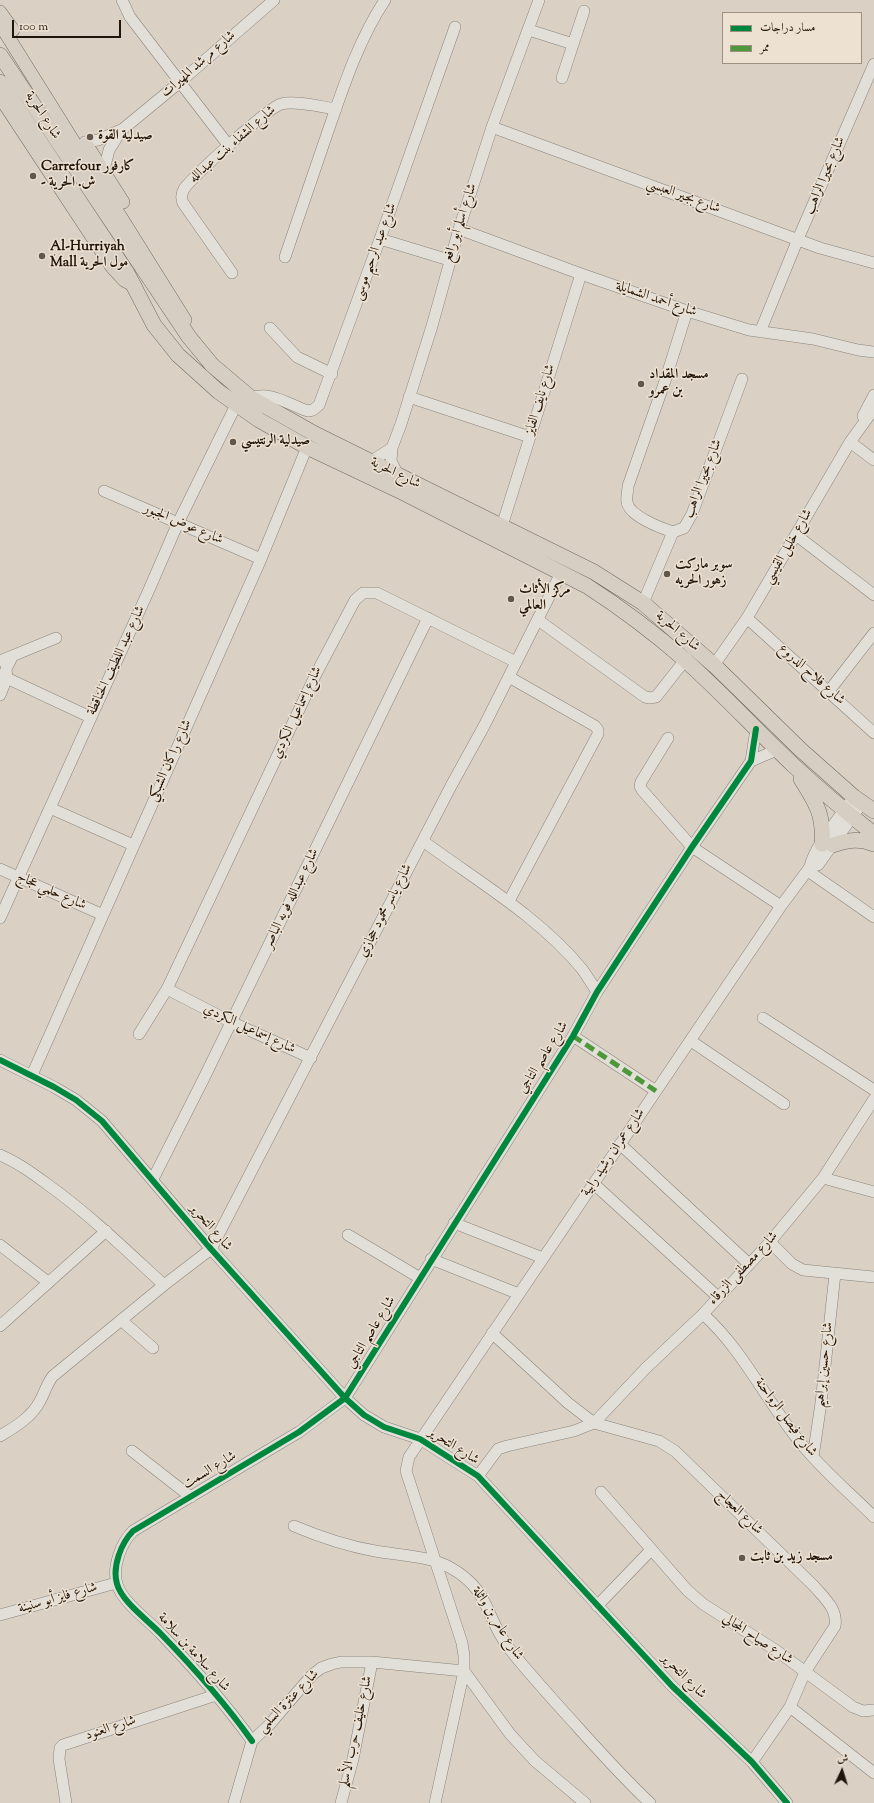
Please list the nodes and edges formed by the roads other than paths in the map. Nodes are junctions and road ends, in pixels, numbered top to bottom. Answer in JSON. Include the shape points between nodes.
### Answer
{"nodes":[{"id":1,"x":122,"y":0,"type":"edge"},
{"id":2,"x":274,"y":0,"type":"edge"},
{"id":3,"x":386,"y":0,"type":"edge"},
{"id":4,"x":539,"y":0,"type":"edge"},
{"id":5,"x":584,"y":11,"type":"dead end"},
{"id":6,"x":0,"y":12,"type":"edge"},
{"id":7,"x":0,"y":24,"type":"edge"},
{"id":8,"x":455,"y":27,"type":"dead end"},
{"id":9,"x":529,"y":30,"type":"junction"},
{"id":10,"x":573,"y":44,"type":"junction"},
{"id":11,"x":0,"y":55,"type":"edge"},
{"id":12,"x":874,"y":64,"type":"edge"},
{"id":13,"x":562,"y":78,"type":"dead end"},
{"id":14,"x":0,"y":82,"type":"edge"},
{"id":15,"x":180,"y":82,"type":"junction"},
{"id":16,"x":0,"y":97,"type":"edge"},
{"id":17,"x":336,"y":109,"type":"junction"},
{"id":18,"x":492,"y":127,"type":"junction"},
{"id":19,"x":123,"y":129,"type":"junction"},
{"id":20,"x":85,"y":142,"type":"junction"},
{"id":21,"x":229,"y":146,"type":"junction"},
{"id":22,"x":104,"y":170,"type":"junction"},
{"id":23,"x":459,"y":229,"type":"junction"},
{"id":24,"x":380,"y":239,"type":"junction"},
{"id":25,"x":798,"y":239,"type":"junction"},
{"id":26,"x":285,"y":257,"type":"dead end"},
{"id":27,"x":449,"y":260,"type":"junction"},
{"id":28,"x":872,"y":260,"type":"edge"},
{"id":29,"x":154,"y":268,"type":"junction"},
{"id":30,"x":232,"y":273,"type":"dead end"},
{"id":31,"x":580,"y":274,"type":"junction"},
{"id":32,"x":135,"y":286,"type":"junction"},
{"id":33,"x":687,"y":311,"type":"junction"},
{"id":34,"x":270,"y":328,"type":"dead end"},
{"id":35,"x":760,"y":332,"type":"junction"},
{"id":36,"x":189,"y":337,"type":"junction"},
{"id":37,"x":858,"y":350,"type":"junction"},
{"id":38,"x":874,"y":352,"type":"edge"},
{"id":39,"x":874,"y":360,"type":"edge"},
{"id":40,"x":332,"y":374,"type":"junction"},
{"id":41,"x":742,"y":378,"type":"dead end"},
{"id":42,"x":874,"y":395,"type":"edge"},
{"id":43,"x":409,"y":397,"type":"junction"},
{"id":44,"x":251,"y":398,"type":"junction"},
{"id":45,"x":236,"y":405,"type":"junction"},
{"id":46,"x":874,"y":409,"type":"edge"},
{"id":47,"x":859,"y":428,"type":"junction"},
{"id":48,"x":530,"y":437,"type":"junction"},
{"id":49,"x":850,"y":442,"type":"junction"},
{"id":50,"x":308,"y":447,"type":"junction"},
{"id":51,"x":392,"y":448,"type":"junction"},
{"id":52,"x":874,"y":460,"type":"edge"},
{"id":53,"x":370,"y":462,"type":"junction"},
{"id":54,"x":398,"y":475,"type":"junction"},
{"id":55,"x":104,"y":491,"type":"dead end"},
{"id":56,"x":178,"y":523,"type":"junction"},
{"id":57,"x":502,"y":526,"type":"junction"},
{"id":58,"x":673,"y":532,"type":"junction"},
{"id":59,"x":796,"y":535,"type":"junction"},
{"id":60,"x":261,"y":559,"type":"junction"},
{"id":61,"x":561,"y":573,"type":"junction"},
{"id":62,"x":874,"y":595,"type":"edge"},
{"id":63,"x":642,"y":603,"type":"junction"},
{"id":64,"x":428,"y":618,"type":"junction"},
{"id":65,"x":748,"y":618,"type":"junction"},
{"id":66,"x":538,"y":620,"type":"junction"},
{"id":67,"x":874,"y":633,"type":"edge"},
{"id":68,"x":56,"y":638,"type":"dead end"},
{"id":69,"x":12,"y":657,"type":"junction"},
{"id":70,"x":685,"y":660,"type":"junction"},
{"id":71,"x":0,"y":661,"type":"edge"},
{"id":72,"x":516,"y":662,"type":"junction"},
{"id":73,"x":714,"y":665,"type":"junction"},
{"id":74,"x":4,"y":677,"type":"edge"},
{"id":75,"x":509,"y":677,"type":"junction"},
{"id":76,"x":829,"y":691,"type":"junction"},
{"id":77,"x":0,"y":695,"type":"edge"},
{"id":78,"x":90,"y":717,"type":"junction"},
{"id":79,"x":756,"y":729,"type":"junction"},
{"id":80,"x":874,"y":733,"type":"edge"},
{"id":81,"x":668,"y":738,"type":"dead end"},
{"id":82,"x":777,"y":750,"type":"junction"},
{"id":83,"x":751,"y":761,"type":"junction"},
{"id":84,"x":792,"y":764,"type":"junction"},
{"id":85,"x":864,"y":804,"type":"edge"},
{"id":86,"x":50,"y":808,"type":"junction"},
{"id":87,"x":848,"y":814,"type":"junction"},
{"id":88,"x":874,"y":834,"type":"edge"},
{"id":89,"x":422,"y":841,"type":"junction"},
{"id":90,"x":827,"y":844,"type":"junction"},
{"id":91,"x":874,"y":844,"type":"edge"},
{"id":92,"x":133,"y":846,"type":"junction"},
{"id":93,"x":692,"y":847,"type":"junction"},
{"id":94,"x":0,"y":869,"type":"edge"},
{"id":95,"x":809,"y":869,"type":"junction"},
{"id":96,"x":18,"y":878,"type":"junction"},
{"id":97,"x":508,"y":901,"type":"junction"},
{"id":98,"x":781,"y":906,"type":"junction"},
{"id":99,"x":102,"y":915,"type":"junction"},
{"id":100,"x":874,"y":917,"type":"edge"},
{"id":101,"x":0,"y":918,"type":"edge"},
{"id":102,"x":166,"y":989,"type":"junction"},
{"id":103,"x":597,"y":992,"type":"junction"},
{"id":104,"x":763,"y":1018,"type":"dead end"},
{"id":105,"x":231,"y":1022,"type":"junction"},
{"id":106,"x":139,"y":1034,"type":"dead end"},
{"id":107,"x":573,"y":1036,"type":"junction"},
{"id":108,"x":691,"y":1042,"type":"junction"},
{"id":109,"x":311,"y":1058,"type":"junction"},
{"id":110,"x":0,"y":1060,"type":"edge"},
{"id":111,"x":32,"y":1075,"type":"junction"},
{"id":112,"x":874,"y":1090,"type":"edge"},
{"id":113,"x":656,"y":1091,"type":"junction"},
{"id":114,"x":874,"y":1099,"type":"edge"},
{"id":115,"x":784,"y":1104,"type":"dead end"},
{"id":116,"x":620,"y":1144,"type":"junction"},
{"id":117,"x":0,"y":1155,"type":"edge"},
{"id":118,"x":823,"y":1178,"type":"junction"},
{"id":119,"x":153,"y":1179,"type":"junction"},
{"id":120,"x":594,"y":1184,"type":"junction"},
{"id":121,"x":874,"y":1192,"type":"edge"},
{"id":122,"x":454,"y":1223,"type":"junction"},
{"id":123,"x":106,"y":1231,"type":"junction"},
{"id":124,"x":348,"y":1236,"type":"dead end"},
{"id":125,"x":770,"y":1242,"type":"junction"},
{"id":126,"x":0,"y":1245,"type":"edge"},
{"id":127,"x":211,"y":1249,"type":"junction"},
{"id":128,"x":543,"y":1258,"type":"junction"},
{"id":129,"x":431,"y":1259,"type":"junction"},
{"id":130,"x":749,"y":1264,"type":"junction"},
{"id":131,"x":835,"y":1274,"type":"junction"},
{"id":132,"x":874,"y":1277,"type":"edge"},
{"id":133,"x":420,"y":1278,"type":"junction"},
{"id":134,"x":48,"y":1282,"type":"junction"},
{"id":135,"x":164,"y":1285,"type":"junction"},
{"id":136,"x":519,"y":1294,"type":"junction"},
{"id":137,"x":718,"y":1298,"type":"junction"},
{"id":138,"x":703,"y":1314,"type":"junction"},
{"id":139,"x":121,"y":1320,"type":"junction"},
{"id":140,"x":0,"y":1326,"type":"edge"},
{"id":141,"x":492,"y":1333,"type":"junction"},
{"id":142,"x":153,"y":1348,"type":"dead end"},
{"id":143,"x":345,"y":1398,"type":"junction"},
{"id":144,"x":594,"y":1423,"type":"junction"},
{"id":145,"x":0,"y":1436,"type":"edge"},
{"id":146,"x":420,"y":1439,"type":"junction"},
{"id":147,"x":132,"y":1451,"type":"dead end"},
{"id":148,"x":813,"y":1457,"type":"junction"},
{"id":149,"x":478,"y":1476,"type":"junction"},
{"id":150,"x":601,"y":1492,"type":"dead end"},
{"id":151,"x":191,"y":1497,"type":"junction"},
{"id":152,"x":874,"y":1517,"type":"edge"},
{"id":153,"x":294,"y":1526,"type":"dead end"},
{"id":154,"x":651,"y":1550,"type":"junction"},
{"id":155,"x":435,"y":1561,"type":"junction"},
{"id":156,"x":116,"y":1583,"type":"junction"},
{"id":157,"x":597,"y":1606,"type":"junction"},
{"id":158,"x":0,"y":1615,"type":"edge"},
{"id":159,"x":372,"y":1662,"type":"junction"},
{"id":160,"x":464,"y":1671,"type":"junction"},
{"id":161,"x":806,"y":1672,"type":"junction"},
{"id":162,"x":216,"y":1696,"type":"junction"},
{"id":163,"x":790,"y":1707,"type":"junction"},
{"id":164,"x":874,"y":1710,"type":"edge"},
{"id":165,"x":252,"y":1741,"type":"junction"},
{"id":166,"x":752,"y":1762,"type":"junction"},
{"id":167,"x":874,"y":1773,"type":"edge"},
{"id":168,"x":66,"y":1803,"type":"edge"},
{"id":169,"x":234,"y":1803,"type":"edge"},
{"id":170,"x":341,"y":1803,"type":"edge"},
{"id":171,"x":435,"y":1803,"type":"edge"},
{"id":172,"x":585,"y":1803,"type":"edge"},
{"id":173,"x":650,"y":1803,"type":"edge"},
{"id":174,"x":787,"y":1803,"type":"edge"}],
"edges":[{"from":1,"to":15,"type":"street","via":[[130,17]]},
{"from":2,"to":15,"type":"street","name":"شارع مرشد المهيرات"},
{"from":3,"to":17,"type":"street","via":[[366,33]]},
{"from":4,"to":9,"type":"street","name":"شارع أسلم أبو رافع"},
{"from":5,"to":10,"type":"street"},
{"from":6,"to":20,"type":"main road"},
{"from":7,"to":29,"type":"main road"},
{"from":8,"to":24,"type":"street","name":"شارع عبد الرحيم موسى"},
{"from":9,"to":10,"type":"street"},
{"from":9,"to":18,"type":"street","name":"شارع أسلم أبو رافع"},
{"from":10,"to":13,"type":"street"},
{"from":11,"to":36,"type":"highway","name":"شارع الحرية"},
{"from":12,"to":25,"type":"street","name":"شارع بحيرا الراهب"},
{"from":14,"to":32,"type":"highway","name":"شارع الحرية"},
{"from":15,"to":19,"type":"street","name":"شارع مرشد المهيرات"},
{"from":15,"to":21,"type":"street"},
{"from":16,"to":32,"type":"main road","via":[[112,267],[124,280]]},
{"from":17,"to":21,"type":"street","name":"شارع الشفاء بنت عبدالله","via":[[282,104],[271,109]]},
{"from":17,"to":26,"type":"street"},
{"from":18,"to":23,"type":"street","name":"شارع أسلم أبو رافع"},
{"from":18,"to":25,"type":"street","name":"شارع بجير العبسي"},
{"from":19,"to":20,"type":"street","name":"شارع مرشد المهيرات","via":[[98,140]]},
{"from":19,"to":22,"type":"street","name":"شارع مرشد المهيرات","via":[[109,150]]},
{"from":20,"to":22,"type":"main road"},
{"from":21,"to":30,"type":"street","name":"شارع الشفاء بنت عبدالله","via":[[190,181],[181,199]]},
{"from":22,"to":29,"type":"main road","via":[[148,247]]},
{"from":23,"to":27,"type":"street","name":"شارع أسلم أبو رافع"},
{"from":23,"to":31,"type":"street","name":"شارع أحمد الشمايلة"},
{"from":24,"to":27,"type":"street"},
{"from":24,"to":40,"type":"street","name":"شارع عبد الرحيم موسى"},
{"from":25,"to":28,"type":"street","name":"شارع بجير العبسي","via":[[839,254]]},
{"from":25,"to":35,"type":"street","name":"شارع بحيرا الراهب"},
{"from":27,"to":43,"type":"street","name":"شارع أسلم أبو رافع","via":[[432,326]]},
{"from":29,"to":36,"type":"main road","via":[[183,315]]},
{"from":31,"to":33,"type":"street","name":"شارع أحمد الشمايلة"},
{"from":31,"to":48,"type":"street","name":"شارع نايف الفايز"},
{"from":32,"to":45,"type":"highway","name":"شارع الحرية","via":[[154,325],[173,349]]},
{"from":33,"to":35,"type":"street","name":"شارع أحمد الشمايلة"},
{"from":33,"to":58,"type":"street","name":"شارع بحيرا الراهب","via":[[631,477],[626,501],[634,513]]},
{"from":34,"to":40,"type":"street","via":[[297,357]]},
{"from":35,"to":37,"type":"street","name":"شارع أحمد الشمايلة","via":[[812,339]]},
{"from":36,"to":44,"type":"highway","name":"شارع الحرية","via":[[212,365]]},
{"from":37,"to":38,"type":"street","name":"شارع أحمد الشمايلة"},
{"from":37,"to":39,"type":"street","name":"شارع أحمد الشمايلة"},
{"from":40,"to":44,"type":"street","name":"شارع عبد الرحيم موسى","via":[[319,405],[312,410],[304,410],[268,395]]},
{"from":41,"to":58,"type":"street","name":"شارع بحيرا الراهب","via":[[687,524]]},
{"from":42,"to":47,"type":"street","name":"شارع خليل القيسي"},
{"from":43,"to":48,"type":"street"},
{"from":43,"to":51,"type":"street","name":"شارع أسلم أبو رافع"},
{"from":44,"to":53,"type":"highway","name":"شارع الحرية"},
{"from":45,"to":50,"type":"highway","name":"شارع الحرية"},
{"from":45,"to":56,"type":"street","name":"شارع عبد اللطيف الحناقطة"},
{"from":46,"to":47,"type":"street","name":"شارع خليل القيسي"},
{"from":47,"to":49,"type":"street","name":"شارع خليل القيسي"},
{"from":48,"to":57,"type":"street","name":"شارع نايف الفايز"},
{"from":49,"to":52,"type":"street"},
{"from":49,"to":59,"type":"street","name":"شارع خليل القيسي"},
{"from":50,"to":60,"type":"street","name":"شارع راكان الشبكي"},
{"from":50,"to":61,"type":"highway","name":"شارع الحرية"},
{"from":51,"to":53,"type":"street"},
{"from":51,"to":54,"type":"street","name":"شارع أسلم أبو رافع","via":[[391,461]]},
{"from":53,"to":54,"type":"highway","name":"شارع الحرية"},
{"from":54,"to":57,"type":"highway","name":"شارع الحرية"},
{"from":55,"to":56,"type":"street","name":"شارع عوض الجبور"},
{"from":56,"to":60,"type":"street","name":"شارع عوض الجبور"},
{"from":56,"to":78,"type":"street","name":"شارع عبد اللطيف الحناقطة"},
{"from":57,"to":63,"type":"highway","name":"شارع الحرية","via":[[594,572]]},
{"from":58,"to":63,"type":"street"},
{"from":59,"to":62,"type":"street"},
{"from":59,"to":65,"type":"street","name":"شارع خليل القيسي"},
{"from":60,"to":92,"type":"street","name":"شارع راكان الشبكي"},
{"from":61,"to":66,"type":"street","name":"شارع ياسر محمود حجازي"},
{"from":61,"to":70,"type":"highway","name":"شارع الحرية","via":[[587,586],[625,611]]},
{"from":63,"to":73,"type":"highway","name":"شارع الحرية"},
{"from":64,"to":72,"type":"street","name":"شارع إسماعيل الكردي"},
{"from":64,"to":102,"type":"street","name":"شارع إسماعيل الكردي","via":[[377,593],[363,593],[355,600],[316,674]]},
{"from":64,"to":105,"type":"street","name":"شارع عبدالله فويه الباصر"},
{"from":65,"to":73,"type":"street","name":"شارع خليل القيسي"},
{"from":65,"to":76,"type":"street","name":"شارع فلاح الدروع"},
{"from":66,"to":70,"type":"street","via":[[645,697],[656,696]]},
{"from":66,"to":72,"type":"street","name":"شارع ياسر محمود حجازي"},
{"from":67,"to":76,"type":"street"},
{"from":68,"to":69,"type":"street"},
{"from":69,"to":71,"type":"street"},
{"from":69,"to":74,"type":"street"},
{"from":70,"to":79,"type":"highway","name":"شارع الحرية"},
{"from":72,"to":75,"type":"street","name":"شارع ياسر محمود حجازي"},
{"from":73,"to":85,"type":"highway","name":"شارع الحرية","via":[[801,750]]},
{"from":74,"to":77,"type":"street"},
{"from":74,"to":78,"type":"street"},
{"from":75,"to":89,"type":"street","name":"شارع ياسر محمود حجازي"},
{"from":75,"to":97,"type":"street","via":[[595,726],[598,734]]},
{"from":76,"to":80,"type":"street","name":"شارع فلاح الدروع"},
{"from":78,"to":86,"type":"street","name":"شارع عبد اللطيف الحناقطة"},
{"from":79,"to":82,"type":"highway","name":"شارع الحرية"},
{"from":79,"to":83,"type":"street","name":"شارع عاصم التاجي"},
{"from":81,"to":93,"type":"street","via":[[640,786]]},
{"from":82,"to":83,"type":"street"},
{"from":82,"to":84,"type":"highway","name":"شارع الحرية"},
{"from":83,"to":93,"type":"street","name":"شارع عاصم التاجي"},
{"from":84,"to":87,"type":"highway","name":"شارع الحرية"},
{"from":84,"to":90,"type":"highway","via":[[813,798],[821,817]]},
{"from":85,"to":87,"type":"street","name":"شارع عمران رشيد رابية"},
{"from":86,"to":92,"type":"street"},
{"from":86,"to":96,"type":"street","name":"شارع عبد اللطيف الحناقطة"},
{"from":87,"to":88,"type":"highway","name":"شارع الحرية"},
{"from":87,"to":90,"type":"street","name":"شارع عمران رشيد رابية"},
{"from":89,"to":97,"type":"street"},
{"from":89,"to":109,"type":"street","name":"شارع ياسر محمود حجازي"},
{"from":90,"to":91,"type":"highway","via":[[854,839]]},
{"from":90,"to":95,"type":"street","name":"شارع عمران رشيد رابية","via":[[811,860]]},
{"from":92,"to":99,"type":"street","name":"شارع راكان الشبكي"},
{"from":93,"to":98,"type":"street"},
{"from":93,"to":103,"type":"street","name":"شارع عاصم التاجي"},
{"from":94,"to":96,"type":"street","name":"شارع حلمي عجاج"},
{"from":95,"to":98,"type":"street","name":"شارع عمران رشيد رابية"},
{"from":95,"to":100,"type":"street"},
{"from":96,"to":99,"type":"street","name":"شارع حلمي عجاج"},
{"from":96,"to":101,"type":"street","name":"شارع عبد اللطيف الحناقطة"},
{"from":97,"to":103,"type":"street","via":[[564,949],[583,970]]},
{"from":98,"to":108,"type":"street","name":"شارع عمران رشيد رابية"},
{"from":99,"to":111,"type":"street","name":"شارع راكان الشبكي"},
{"from":102,"to":105,"type":"street","name":"شارع إسماعيل الكردي"},
{"from":102,"to":106,"type":"street","name":"شارع إسماعيل الكردي"},
{"from":103,"to":107,"type":"street","name":"شارع عاصم التاجي"},
{"from":104,"to":112,"type":"street"},
{"from":105,"to":109,"type":"street","name":"شارع إسماعيل الكردي"},
{"from":105,"to":119,"type":"street","name":"شارع عبدالله فويه الباصر"},
{"from":107,"to":113,"type":"street"},
{"from":107,"to":122,"type":"street","name":"شارع عاصم التاجي"},
{"from":108,"to":113,"type":"street","name":"شارع عمران رشيد رابية"},
{"from":108,"to":115,"type":"street"},
{"from":109,"to":127,"type":"street","name":"شارع ياسر محمود حجازي"},
{"from":110,"to":111,"type":"street","name":"شارع التحرير"},
{"from":111,"to":119,"type":"street","name":"شارع التحرير","via":[[76,1100],[102,1121]]},
{"from":113,"to":116,"type":"street","name":"شارع عمران رشيد رابية"},
{"from":114,"to":118,"type":"street","name":"شارع مصطفى الزرقاء"},
{"from":116,"to":120,"type":"street","name":"شارع عمران رشيد رابية"},
{"from":116,"to":130,"type":"street"},
{"from":117,"to":123,"type":"street","via":[[46,1183]]},
{"from":118,"to":121,"type":"street"},
{"from":118,"to":125,"type":"street","name":"شارع مصطفى الزرقاء"},
{"from":119,"to":127,"type":"street","name":"شارع التحرير"},
{"from":120,"to":128,"type":"street","name":"شارع عمران رشيد رابية"},
{"from":120,"to":137,"type":"street"},
{"from":122,"to":128,"type":"street"},
{"from":122,"to":129,"type":"street","name":"شارع عاصم التاجي"},
{"from":123,"to":134,"type":"street"},
{"from":123,"to":135,"type":"street"},
{"from":124,"to":133,"type":"street"},
{"from":125,"to":130,"type":"street","name":"شارع مصطفى الزرقاء"},
{"from":125,"to":131,"type":"street","via":[[797,1268]]},
{"from":126,"to":134,"type":"street"},
{"from":127,"to":135,"type":"street"},
{"from":127,"to":143,"type":"street","name":"شارع التحرير"},
{"from":128,"to":136,"type":"street","name":"شارع عمران رشيد رابية"},
{"from":129,"to":133,"type":"street","name":"شارع عاصم التاجي"},
{"from":129,"to":136,"type":"street"},
{"from":130,"to":137,"type":"street","name":"شارع مصطفى الزرقاء"},
{"from":131,"to":132,"type":"street"},
{"from":131,"to":148,"type":"street","name":"شارع حسين إبراهيم"},
{"from":133,"to":143,"type":"street","name":"شارع عاصم التاجي"},
{"from":134,"to":140,"type":"street"},
{"from":135,"to":139,"type":"street"},
{"from":136,"to":141,"type":"street","name":"شارع عمران رشيد رابية"},
{"from":137,"to":138,"type":"street","name":"شارع مصطفى الزرقاء"},
{"from":138,"to":144,"type":"street","name":"شارع مصطفى الزرقاء","via":[[646,1368]]},
{"from":138,"to":148,"type":"street","name":"شارع فيصل الرواحنة","via":[[731,1342],[784,1422]]},
{"from":139,"to":142,"type":"street"},
{"from":139,"to":145,"type":"street","via":[[53,1376],[30,1416]]},
{"from":141,"to":144,"type":"street","name":"شارع العجاج","via":[[568,1403]]},
{"from":141,"to":146,"type":"street","name":"شارع عمران رشيد رابية"},
{"from":143,"to":146,"type":"street","name":"شارع التحرير","via":[[364,1415],[384,1427]]},
{"from":143,"to":151,"type":"street","name":"شارع السمت","via":[[299,1432]]},
{"from":144,"to":149,"type":"street","via":[[574,1431],[498,1449]]},
{"from":144,"to":161,"type":"street","name":"شارع العجاج","via":[[659,1441],[675,1451],[826,1600],[834,1610],[835,1626]]},
{"from":146,"to":149,"type":"street","name":"شارع التحرير"},
{"from":146,"to":155,"type":"street","via":[[409,1456],[406,1471]]},
{"from":147,"to":151,"type":"street"},
{"from":148,"to":152,"type":"street","name":"شارع فيصل الرواحنة"},
{"from":149,"to":157,"type":"street","name":"شارع التحرير"},
{"from":150,"to":154,"type":"street","name":"شارع صياح المجالي"},
{"from":151,"to":156,"type":"street","name":"شارع السمت","via":[[133,1531],[126,1538],[118,1558]]},
{"from":153,"to":155,"type":"street","name":"شارع عامر بن واثلة","via":[[321,1538]]},
{"from":154,"to":157,"type":"street"},
{"from":154,"to":161,"type":"street","name":"شارع صياح المجالي","via":[[686,1590],[703,1604]]},
{"from":155,"to":160,"type":"street","via":[[462,1643]]},
{"from":155,"to":173,"type":"street","name":"شارع عامر بن واثلة","via":[[467,1578],[478,1590],[508,1646],[532,1676],[620,1775]]},
{"from":156,"to":158,"type":"street","name":"شارع فايز أبو سنينة"},
{"from":156,"to":162,"type":"street","name":"شارع سلامة بن سلامة","via":[[126,1599],[162,1634]]},
{"from":157,"to":166,"type":"street","name":"شارع التحرير","via":[[672,1686]]},
{"from":159,"to":160,"type":"street","name":"شارع عنترة السلمي"},
{"from":159,"to":165,"type":"street","name":"شارع عنترة السلمي","via":[[341,1662],[321,1668]]},
{"from":159,"to":170,"type":"street","name":"شارع خليف حرب الأسلم","via":[[353,1759]]},
{"from":160,"to":171,"type":"street"},
{"from":160,"to":172,"type":"street","via":[[510,1734],[535,1761]]},
{"from":161,"to":163,"type":"street","name":"شارع العجاج"},
{"from":161,"to":164,"type":"street","name":"شارع صياح المجالي","via":[[853,1707],[863,1711]]},
{"from":162,"to":165,"type":"street","name":"شارع سلامة بن سلامة"},
{"from":162,"to":168,"type":"street","name":"شارع العنود","via":[[63,1745],[60,1748],[59,1759]]},
{"from":163,"to":166,"type":"street","name":"شارع العجاج"},
{"from":163,"to":167,"type":"street"},
{"from":165,"to":169,"type":"street","name":"شارع عنترة السلمي"},
{"from":166,"to":174,"type":"street","name":"شارع التحرير"}]}
